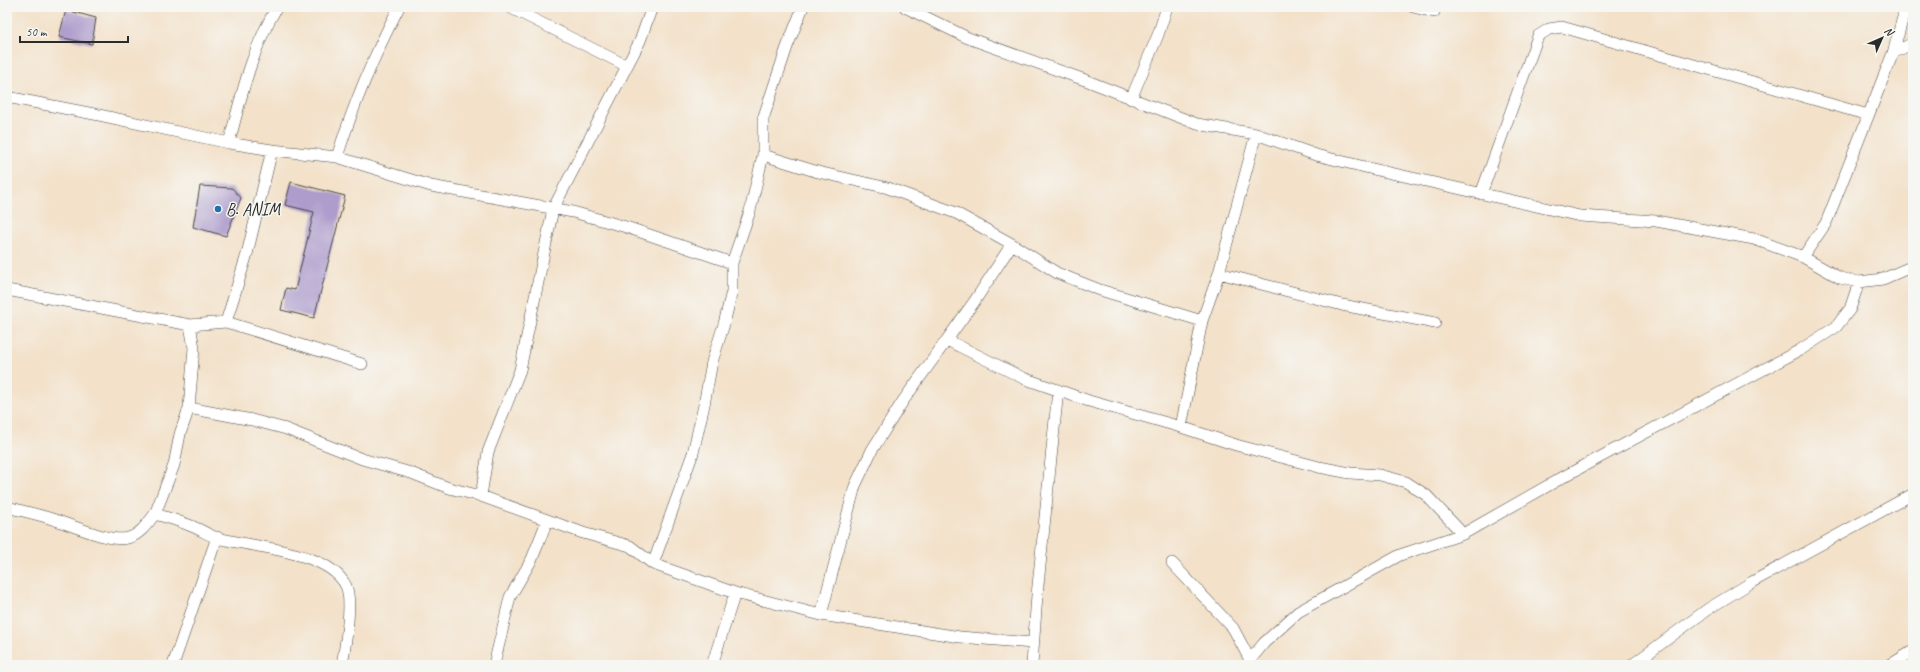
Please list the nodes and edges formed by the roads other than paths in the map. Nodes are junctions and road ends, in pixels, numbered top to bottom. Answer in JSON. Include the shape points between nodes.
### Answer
{"nodes":[{"id":1,"x":277,"y":7,"type":"edge"},
{"id":2,"x":399,"y":7,"type":"edge"},
{"id":3,"x":509,"y":7,"type":"edge"},
{"id":4,"x":652,"y":7,"type":"edge"},
{"id":5,"x":803,"y":7,"type":"edge"},
{"id":6,"x":905,"y":7,"type":"edge"},
{"id":7,"x":1167,"y":7,"type":"edge"},
{"id":8,"x":1413,"y":7,"type":"edge"},
{"id":9,"x":1903,"y":7,"type":"edge"},
{"id":10,"x":1434,"y":12,"type":"dead end"},
{"id":11,"x":1913,"y":43,"type":"edge"},
{"id":12,"x":1893,"y":53,"type":"junction"},
{"id":13,"x":627,"y":66,"type":"junction"},
{"id":14,"x":7,"y":97,"type":"edge"},
{"id":15,"x":1131,"y":99,"type":"junction"},
{"id":16,"x":1868,"y":115,"type":"junction"},
{"id":17,"x":1256,"y":134,"type":"junction"},
{"id":18,"x":229,"y":143,"type":"junction"},
{"id":19,"x":272,"y":150,"type":"junction"},
{"id":20,"x":763,"y":155,"type":"junction"},
{"id":21,"x":337,"y":157,"type":"junction"},
{"id":22,"x":1481,"y":194,"type":"junction"},
{"id":23,"x":553,"y":209,"type":"junction"},
{"id":24,"x":1012,"y":244,"type":"junction"},
{"id":25,"x":1803,"y":257,"type":"junction"},
{"id":26,"x":732,"y":263,"type":"junction"},
{"id":27,"x":1913,"y":266,"type":"edge"},
{"id":28,"x":1219,"y":273,"type":"junction"},
{"id":29,"x":1859,"y":282,"type":"junction"},
{"id":30,"x":7,"y":290,"type":"edge"},
{"id":31,"x":1202,"y":321,"type":"junction"},
{"id":32,"x":226,"y":322,"type":"junction"},
{"id":33,"x":1435,"y":323,"type":"dead end"},
{"id":34,"x":190,"y":325,"type":"junction"},
{"id":35,"x":947,"y":340,"type":"junction"},
{"id":36,"x":362,"y":364,"type":"dead end"},
{"id":37,"x":1058,"y":390,"type":"junction"},
{"id":38,"x":189,"y":408,"type":"junction"},
{"id":39,"x":1181,"y":427,"type":"junction"},
{"id":40,"x":1913,"y":494,"type":"edge"},
{"id":41,"x":481,"y":496,"type":"junction"},
{"id":42,"x":7,"y":507,"type":"edge"},
{"id":43,"x":155,"y":514,"type":"junction"},
{"id":44,"x":547,"y":521,"type":"junction"},
{"id":45,"x":1463,"y":534,"type":"junction"},
{"id":46,"x":217,"y":537,"type":"junction"},
{"id":47,"x":1172,"y":563,"type":"dead end"},
{"id":48,"x":653,"y":564,"type":"junction"},
{"id":49,"x":735,"y":593,"type":"junction"},
{"id":50,"x":821,"y":614,"type":"junction"},
{"id":51,"x":1033,"y":643,"type":"junction"},
{"id":52,"x":1913,"y":650,"type":"edge"},
{"id":53,"x":1248,"y":662,"type":"edge"},
{"id":54,"x":173,"y":665,"type":"edge"},
{"id":55,"x":342,"y":665,"type":"edge"},
{"id":56,"x":494,"y":665,"type":"edge"},
{"id":57,"x":712,"y":665,"type":"edge"},
{"id":58,"x":1032,"y":665,"type":"edge"},
{"id":59,"x":1632,"y":665,"type":"edge"},
{"id":60,"x":1890,"y":665,"type":"edge"}],
"edges":[{"from":1,"to":18,"type":"street","via":[[266,24],[244,86]]},
{"from":2,"to":21,"type":"street","via":[[379,45],[353,106]]},
{"from":3,"to":13,"type":"street"},
{"from":4,"to":13,"type":"street","via":[[640,41]]},
{"from":5,"to":20,"type":"street","via":[[763,119]]},
{"from":6,"to":15,"type":"street","via":[[968,38]]},
{"from":7,"to":15,"type":"street"},
{"from":8,"to":10,"type":"street"},
{"from":9,"to":12,"type":"street","via":[[1903,17]]},
{"from":11,"to":12,"type":"street"},
{"from":12,"to":16,"type":"street"},
{"from":13,"to":23,"type":"street"},
{"from":14,"to":18,"type":"street"},
{"from":15,"to":17,"type":"street","via":[[1197,124]]},
{"from":16,"to":22,"type":"street","via":[[1562,28],[1549,29],[1538,36]]},
{"from":16,"to":25,"type":"street","via":[[1826,222]]},
{"from":17,"to":22,"type":"street","via":[[1316,155]]},
{"from":17,"to":28,"type":"street"},
{"from":18,"to":19,"type":"street"},
{"from":19,"to":21,"type":"street"},
{"from":19,"to":32,"type":"street","via":[[247,254]]},
{"from":20,"to":24,"type":"street","via":[[818,172],[894,190],[956,213]]},
{"from":20,"to":26,"type":"street","via":[[750,211]]},
{"from":21,"to":23,"type":"street","via":[[431,186]]},
{"from":22,"to":25,"type":"street","via":[[1580,216],[1656,221],[1754,239]]},
{"from":23,"to":26,"type":"street","via":[[574,212],[626,227]]},
{"from":23,"to":41,"type":"street","via":[[520,370],[488,452]]},
{"from":24,"to":31,"type":"street","via":[[1057,273],[1100,290]]},
{"from":24,"to":35,"type":"street"},
{"from":25,"to":29,"type":"street","via":[[1840,278]]},
{"from":26,"to":48,"type":"street","via":[[732,291],[712,362],[693,452]]},
{"from":27,"to":29,"type":"street","via":[[1883,279]]},
{"from":28,"to":31,"type":"street"},
{"from":28,"to":33,"type":"street","via":[[1342,305]]},
{"from":29,"to":45,"type":"street","via":[[1850,309],[1836,327],[1800,350],[1565,476]]},
{"from":30,"to":34,"type":"street"},
{"from":31,"to":39,"type":"street"},
{"from":32,"to":34,"type":"street"},
{"from":32,"to":36,"type":"street"},
{"from":34,"to":38,"type":"street","via":[[194,348]]},
{"from":35,"to":37,"type":"street","via":[[1023,378]]},
{"from":35,"to":50,"type":"street","via":[[902,400],[872,450],[855,486]]},
{"from":37,"to":39,"type":"street"},
{"from":37,"to":51,"type":"street"},
{"from":38,"to":41,"type":"street","via":[[286,429],[362,459]]},
{"from":38,"to":43,"type":"street","via":[[165,491]]},
{"from":39,"to":45,"type":"street","via":[[1319,467],[1380,475],[1406,482],[1426,495]]},
{"from":40,"to":59,"type":"street","via":[[1752,582],[1708,609]]},
{"from":41,"to":44,"type":"street"},
{"from":42,"to":43,"type":"street","via":[[53,519],[85,531],[128,539],[138,534]]},
{"from":43,"to":46,"type":"street"},
{"from":44,"to":48,"type":"street","via":[[630,546]]},
{"from":44,"to":56,"type":"street","via":[[532,559],[510,597]]},
{"from":45,"to":53,"type":"street","via":[[1400,555],[1298,612],[1264,643]]},
{"from":46,"to":54,"type":"street"},
{"from":46,"to":55,"type":"street","via":[[318,561],[341,577],[347,588],[348,612]]},
{"from":47,"to":53,"type":"street","via":[[1233,628]]},
{"from":48,"to":49,"type":"street"},
{"from":49,"to":50,"type":"street"},
{"from":49,"to":57,"type":"street"},
{"from":50,"to":51,"type":"street","via":[[960,637]]},
{"from":51,"to":58,"type":"street"},
{"from":52,"to":60,"type":"street"}]}
